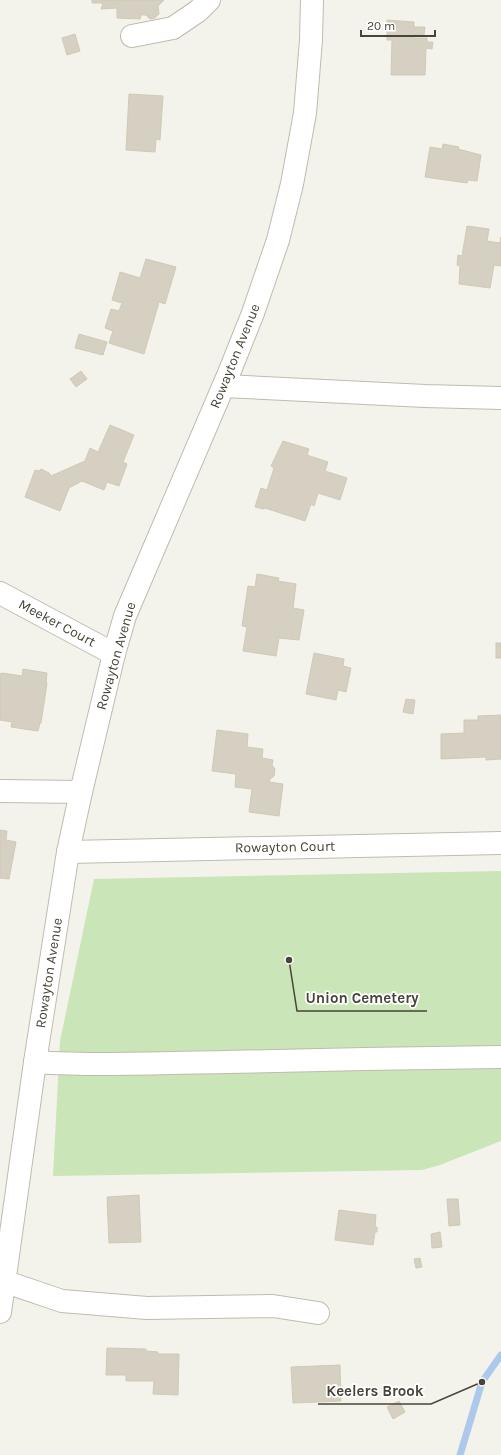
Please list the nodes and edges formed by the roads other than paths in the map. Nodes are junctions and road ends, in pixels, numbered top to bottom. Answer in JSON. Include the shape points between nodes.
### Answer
{"nodes":[{"id":1,"x":209,"y":0,"type":"edge"},
{"id":2,"x":312,"y":0,"type":"edge"},
{"id":3,"x":132,"y":36,"type":"dead end"},
{"id":4,"x":224,"y":386,"type":"junction"},
{"id":5,"x":501,"y":398,"type":"edge"},
{"id":6,"x":0,"y":593,"type":"edge"},
{"id":7,"x":114,"y":654,"type":"junction"},
{"id":8,"x":0,"y":791,"type":"edge"},
{"id":9,"x":81,"y":792,"type":"junction"},
{"id":10,"x":501,"y":843,"type":"edge"},
{"id":11,"x":68,"y":852,"type":"junction"},
{"id":12,"x":501,"y":1057,"type":"edge"},
{"id":13,"x":35,"y":1062,"type":"junction"},
{"id":14,"x":2,"y":1281,"type":"edge"},
{"id":15,"x":0,"y":1312,"type":"edge"},
{"id":16,"x":318,"y":1313,"type":"dead end"}],
"edges":[{"from":1,"to":3,"type":"street","via":[[173,28]]},
{"from":2,"to":4,"type":"street","name":"Rowayton Avenue","via":[[305,113],[292,184],[276,247]]},
{"from":4,"to":5,"type":"street"},
{"from":4,"to":7,"type":"street","name":"Rowayton Avenue","via":[[135,591]]},
{"from":6,"to":7,"type":"street","name":"Meeker Court"},
{"from":7,"to":9,"type":"street","name":"Rowayton Avenue"},
{"from":8,"to":9,"type":"street"},
{"from":9,"to":11,"type":"street","name":"Rowayton Avenue"},
{"from":10,"to":11,"type":"street","name":"Rowayton Court"},
{"from":11,"to":13,"type":"street","name":"Rowayton Avenue"},
{"from":12,"to":13,"type":"street","via":[[126,1065]]},
{"from":13,"to":14,"type":"street","name":"Rowayton Avenue"},
{"from":14,"to":15,"type":"street","name":"Rowayton Avenue"},
{"from":14,"to":16,"type":"street","via":[[62,1302],[147,1308],[273,1306]]}]}
